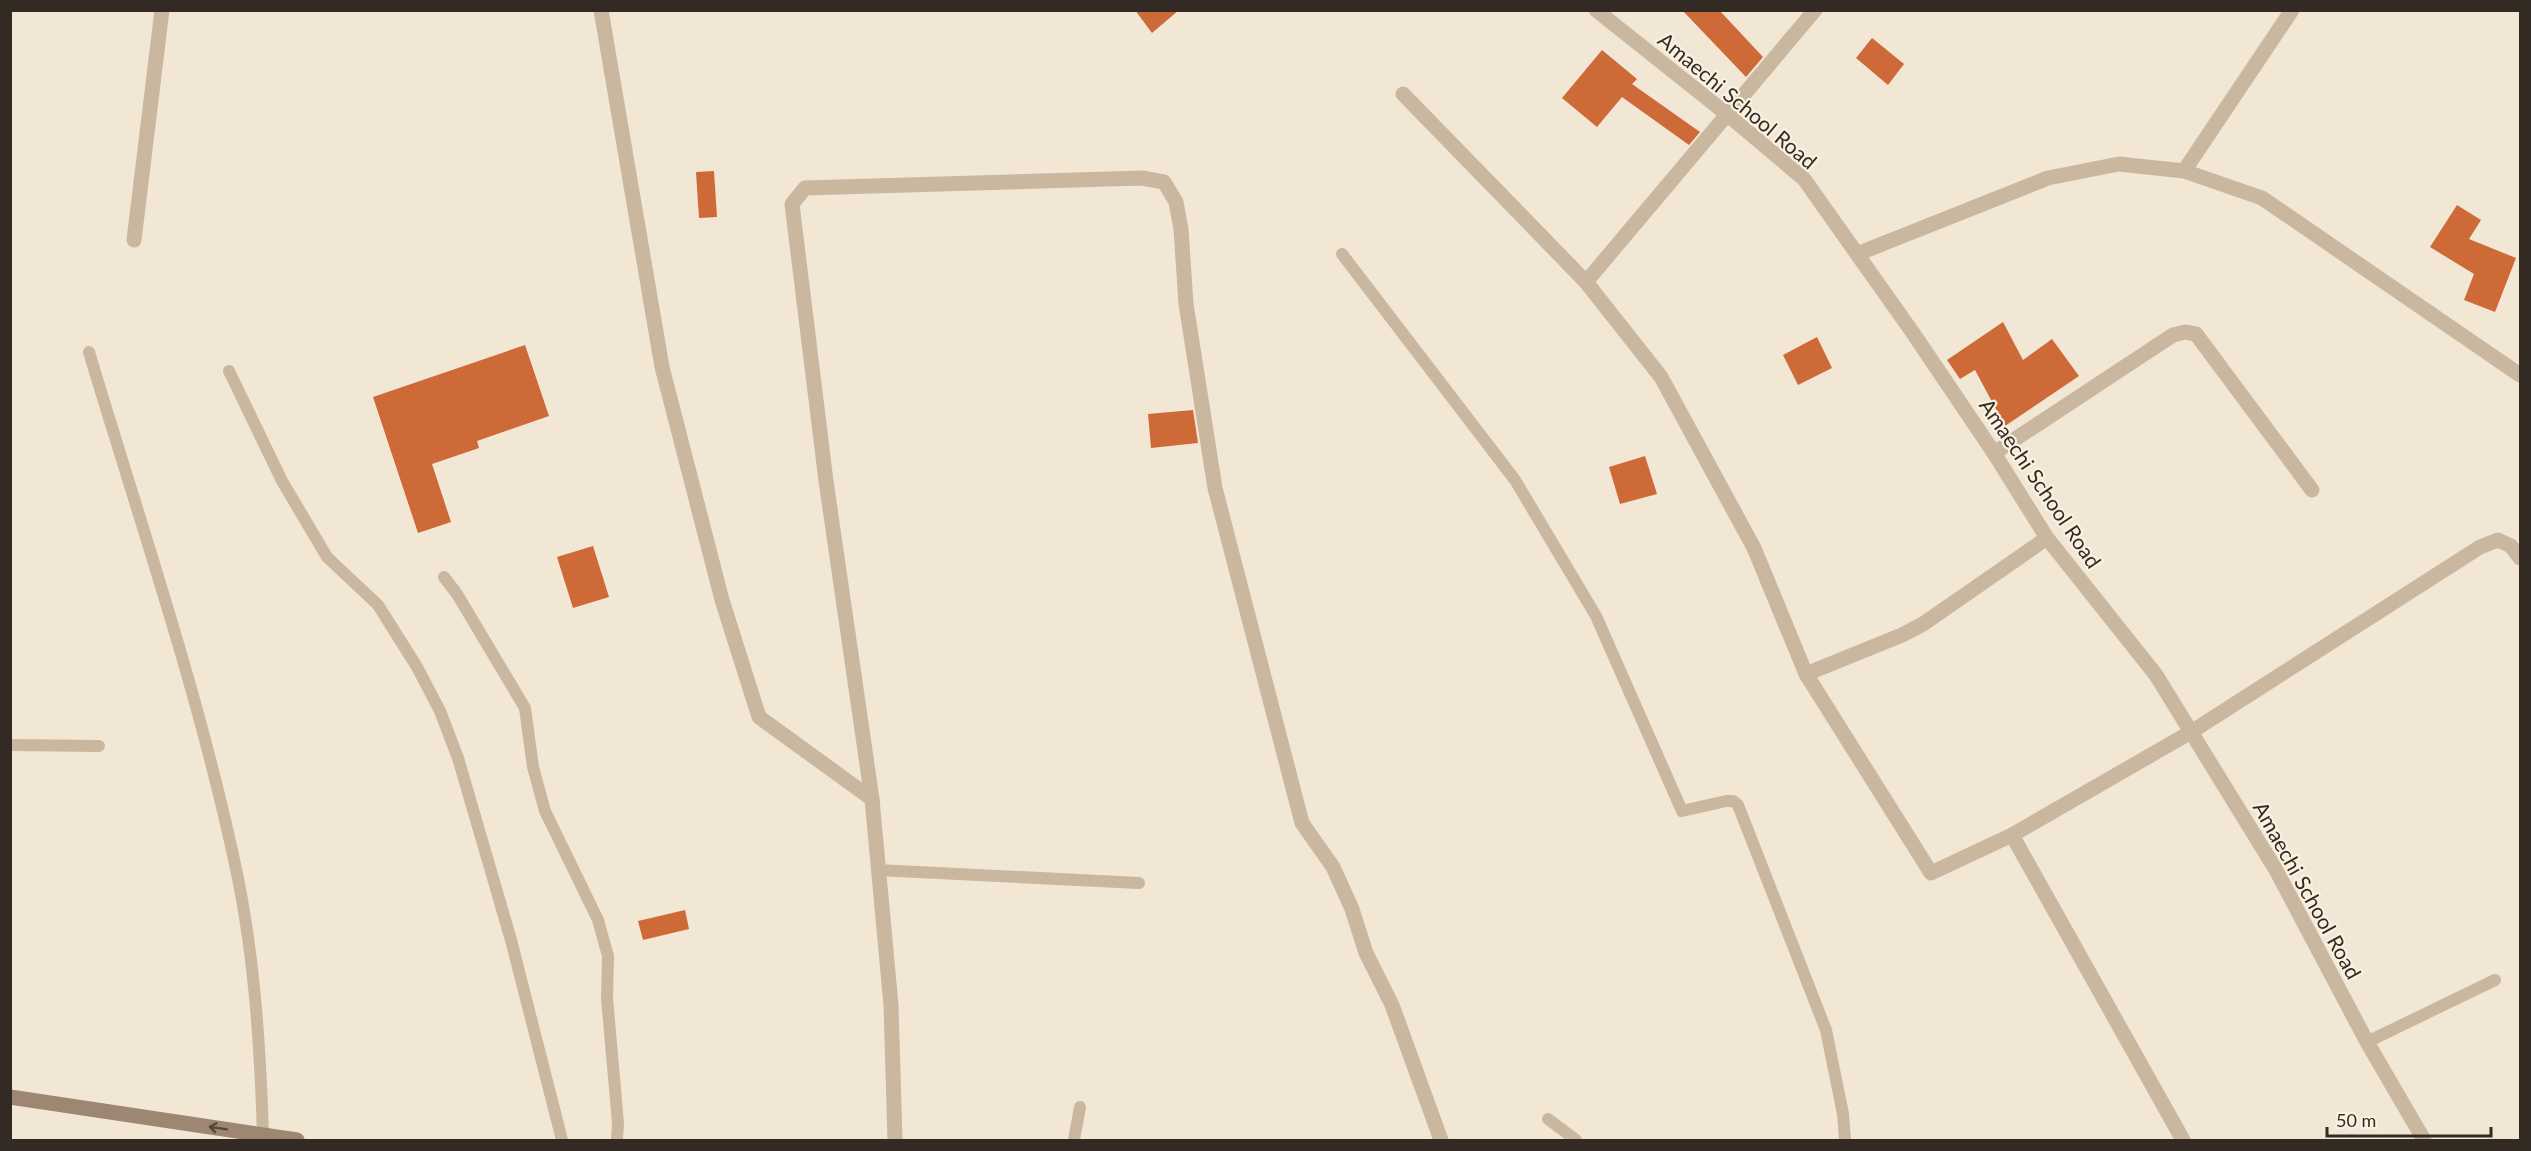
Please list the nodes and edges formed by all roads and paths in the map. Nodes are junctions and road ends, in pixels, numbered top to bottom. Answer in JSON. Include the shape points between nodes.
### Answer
{"nodes":[{"id":1,"x":162,"y":10,"type":"edge"},
{"id":2,"x":601,"y":10,"type":"edge"},
{"id":3,"x":1596,"y":10,"type":"edge"},
{"id":4,"x":1815,"y":10,"type":"edge"},
{"id":5,"x":2292,"y":10,"type":"edge"},
{"id":6,"x":1402,"y":94,"type":"dead end"},
{"id":7,"x":1728,"y":115,"type":"junction"},
{"id":8,"x":2184,"y":171,"type":"junction"},
{"id":9,"x":134,"y":240,"type":"dead end"},
{"id":10,"x":1342,"y":254,"type":"dead end"},
{"id":11,"x":1857,"y":254,"type":"junction"},
{"id":12,"x":1586,"y":282,"type":"junction"},
{"id":13,"x":88,"y":352,"type":"dead end"},
{"id":14,"x":230,"y":371,"type":"dead end"},
{"id":15,"x":2520,"y":375,"type":"edge"},
{"id":16,"x":1994,"y":453,"type":"junction"},
{"id":17,"x":2312,"y":490,"type":"dead end"},
{"id":18,"x":2047,"y":537,"type":"junction"},
{"id":19,"x":2520,"y":558,"type":"edge"},
{"id":20,"x":444,"y":578,"type":"dead end"},
{"id":21,"x":1806,"y":674,"type":"junction"},
{"id":22,"x":2191,"y":732,"type":"junction"},
{"id":23,"x":10,"y":745,"type":"edge"},
{"id":24,"x":99,"y":746,"type":"dead end"},
{"id":25,"x":872,"y":799,"type":"junction"},
{"id":26,"x":2012,"y":835,"type":"junction"},
{"id":27,"x":878,"y":870,"type":"junction"},
{"id":28,"x":1139,"y":883,"type":"dead end"},
{"id":29,"x":2495,"y":980,"type":"dead end"},
{"id":30,"x":2367,"y":1042,"type":"junction"},
{"id":31,"x":10,"y":1097,"type":"edge"},
{"id":32,"x":1080,"y":1107,"type":"dead end"},
{"id":33,"x":1548,"y":1119,"type":"dead end"},
{"id":34,"x":264,"y":1135,"type":"junction"},
{"id":35,"x":297,"y":1140,"type":"edge"},
{"id":36,"x":562,"y":1140,"type":"edge"},
{"id":37,"x":617,"y":1140,"type":"edge"},
{"id":38,"x":895,"y":1140,"type":"edge"},
{"id":39,"x":1074,"y":1140,"type":"edge"},
{"id":40,"x":1442,"y":1140,"type":"edge"},
{"id":41,"x":1576,"y":1140,"type":"edge"},
{"id":42,"x":1845,"y":1140,"type":"edge"},
{"id":43,"x":2183,"y":1140,"type":"edge"},
{"id":44,"x":2424,"y":1140,"type":"edge"}],
"edges":[{"from":1,"to":9,"type":"street"},
{"from":2,"to":25,"type":"street","via":[[662,366],[722,600],[759,717]]},
{"from":3,"to":7,"type":"street","name":"Amaechi School Road"},
{"from":4,"to":7,"type":"street"},
{"from":5,"to":8,"type":"street"},
{"from":6,"to":12,"type":"street"},
{"from":7,"to":11,"type":"street","name":"Amaechi School Road","via":[[1804,179]]},
{"from":7,"to":12,"type":"street"},
{"from":8,"to":11,"type":"street","via":[[2119,164],[2049,178]]},
{"from":8,"to":15,"type":"street","via":[[2262,198]]},
{"from":10,"to":42,"type":"lane","via":[[1515,480],[1596,616],[1682,811],[1726,801],[1738,805],[1826,1030]]},
{"from":11,"to":16,"type":"street","name":"Amaechi School Road"},
{"from":12,"to":21,"type":"street","via":[[1661,377],[1754,548]]},
{"from":13,"to":34,"type":"lane","via":[[197,706],[234,857],[254,979]]},
{"from":14,"to":36,"type":"lane","via":[[282,481],[327,557],[378,605],[440,711],[458,758],[511,940]]},
{"from":16,"to":17,"type":"street","via":[[2173,335],[2185,332],[2196,334]]},
{"from":16,"to":18,"type":"street","name":"Amaechi School Road"},
{"from":18,"to":21,"type":"street","via":[[1902,636]]},
{"from":18,"to":22,"type":"street","name":"Amaechi School Road","via":[[2157,675]]},
{"from":19,"to":22,"type":"street","via":[[2511,546],[2498,540],[2480,547]]},
{"from":20,"to":37,"type":"lane","via":[[522,701],[545,811],[601,930],[608,956],[607,998]]},
{"from":21,"to":26,"type":"street","via":[[1931,873]]},
{"from":22,"to":26,"type":"street"},
{"from":22,"to":30,"type":"street","name":"Amaechi School Road","via":[[2276,870]]},
{"from":23,"to":24,"type":"lane"},
{"from":25,"to":27,"type":"street"},
{"from":25,"to":40,"type":"street","via":[[826,481],[792,204],[805,188],[1142,178],[1164,182],[1176,202],[1186,304],[1215,488],[1302,823],[1333,867],[1352,909]]},
{"from":26,"to":43,"type":"street"},
{"from":27,"to":28,"type":"lane"},
{"from":27,"to":38,"type":"street","via":[[891,1005]]},
{"from":29,"to":30,"type":"lane"},
{"from":30,"to":44,"type":"street","name":"Amaechi School Road"},
{"from":34,"to":31,"type":"main road","one_way":true},
{"from":32,"to":39,"type":"lane"},
{"from":33,"to":41,"type":"lane"},
{"from":34,"to":35,"type":"main road"}]}
